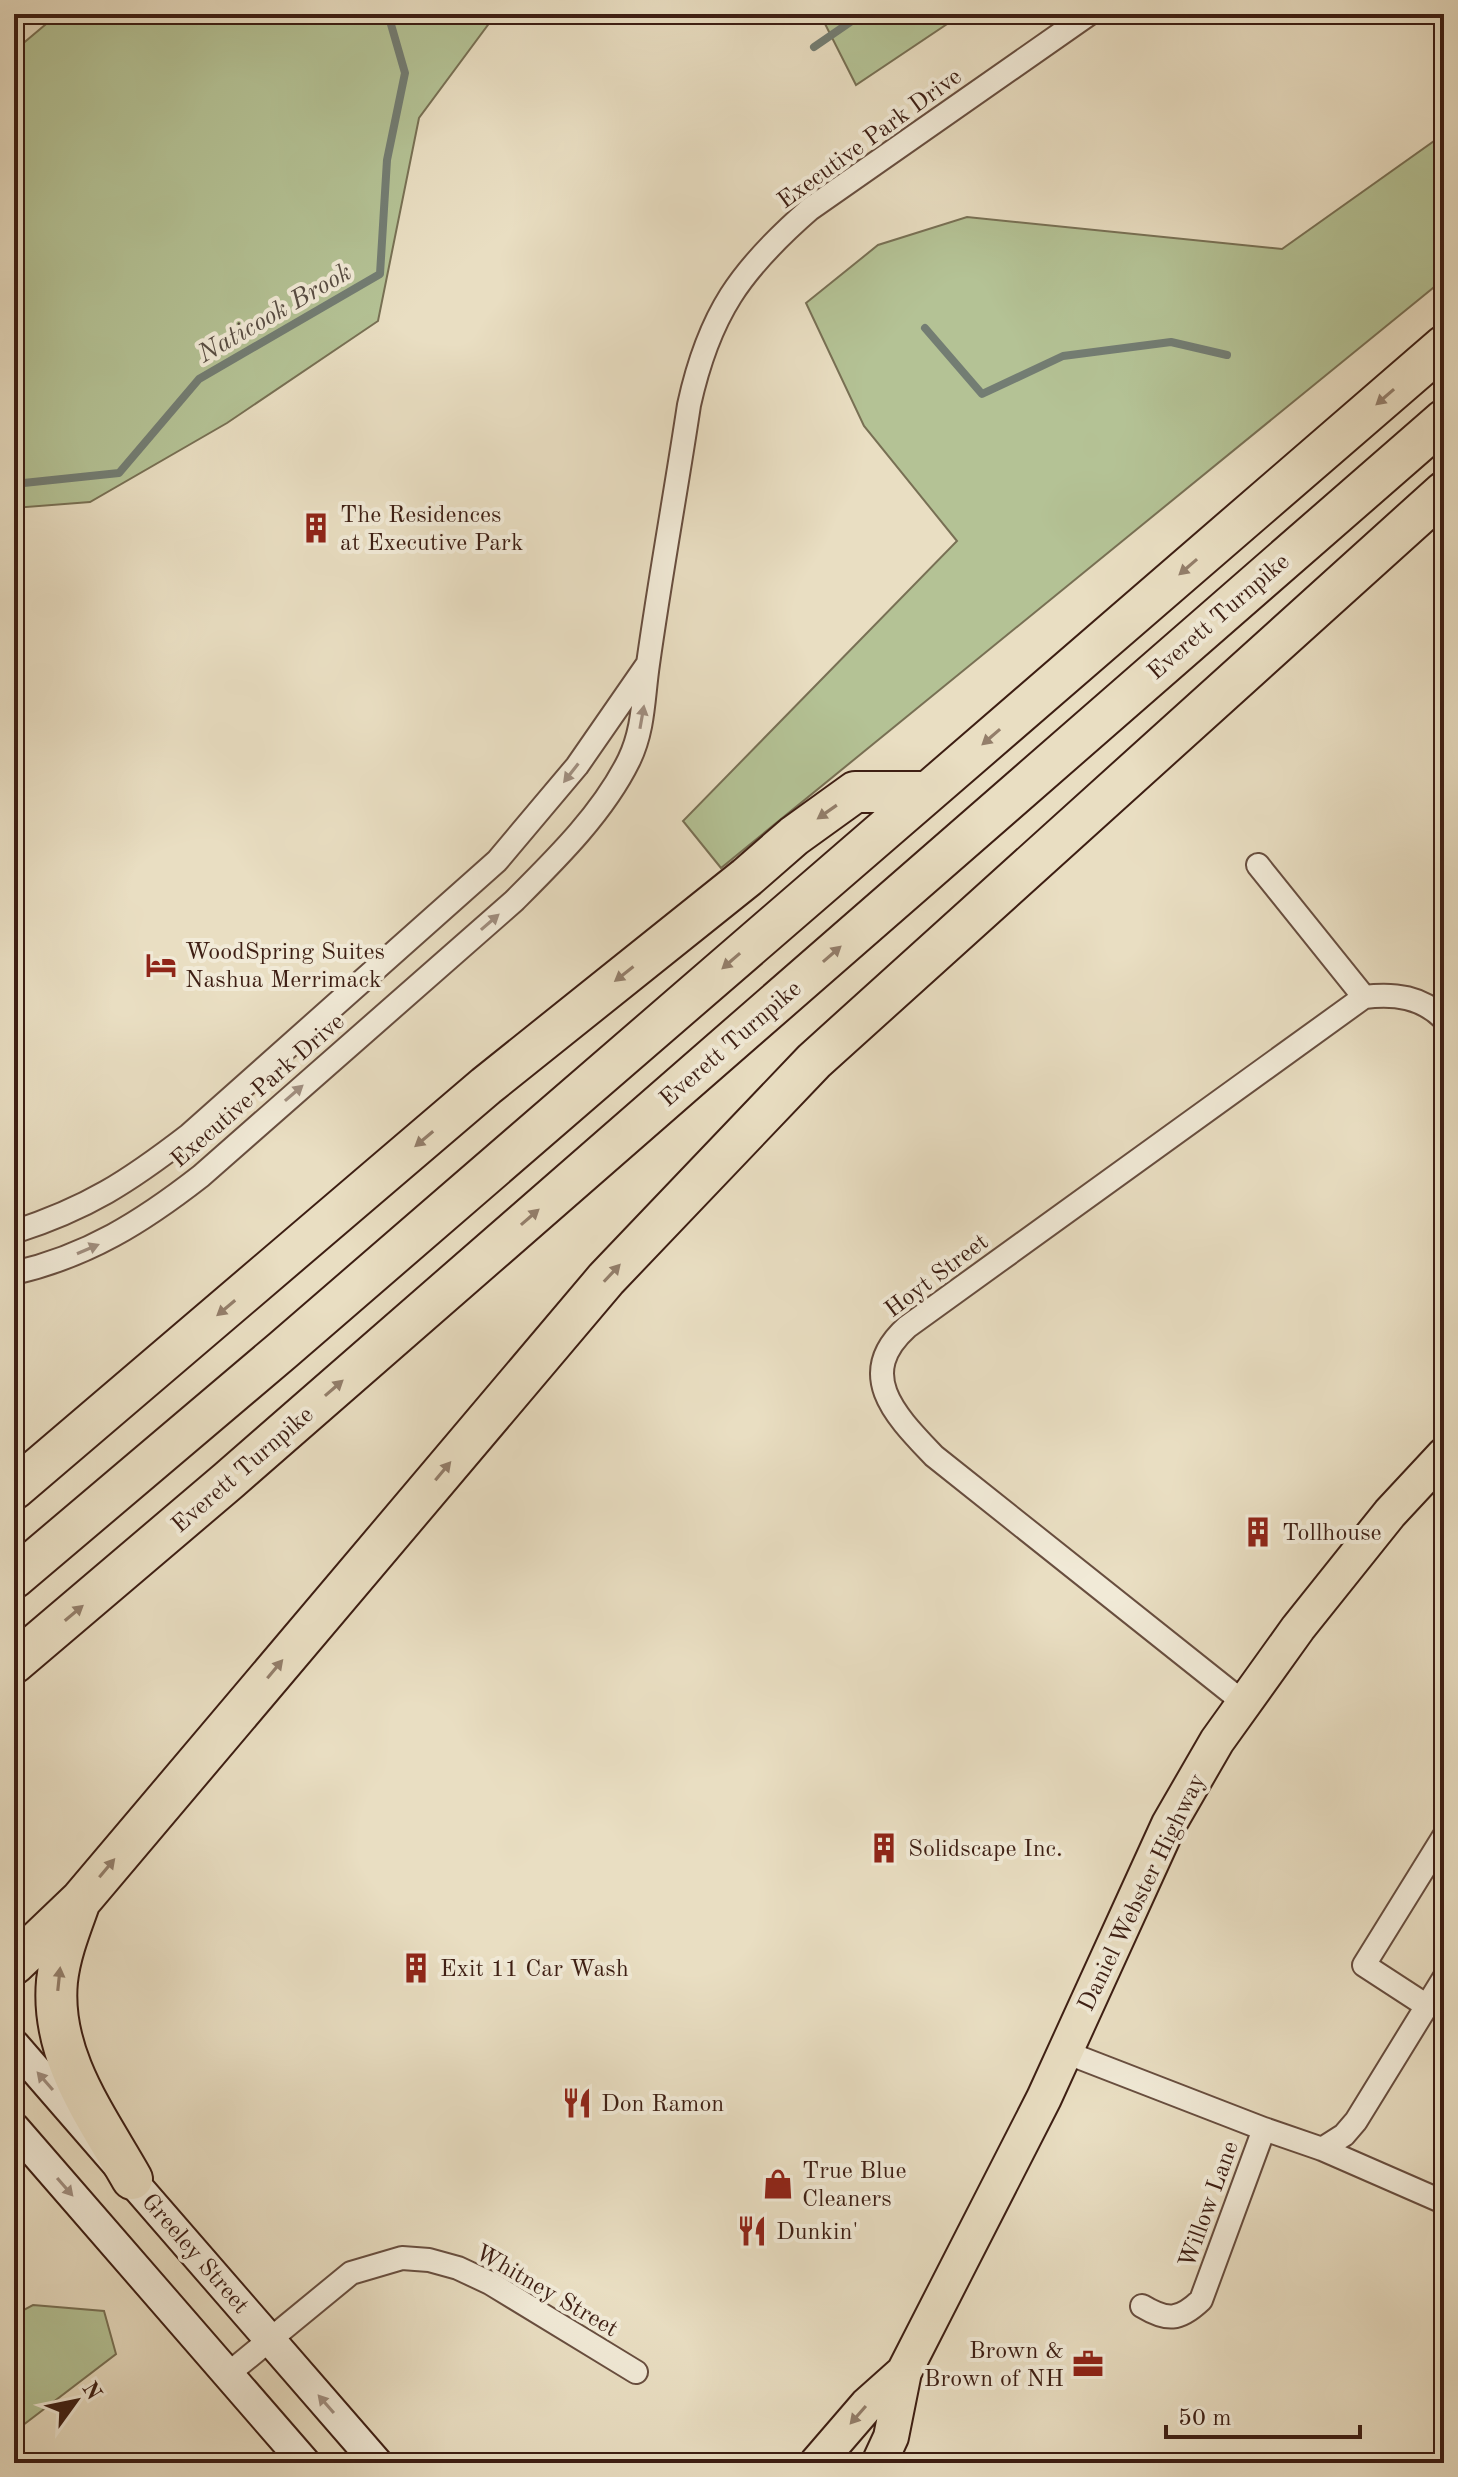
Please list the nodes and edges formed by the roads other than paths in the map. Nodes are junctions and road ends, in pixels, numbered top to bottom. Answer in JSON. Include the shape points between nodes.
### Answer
{"nodes":[{"id":1,"x":1089,"y":14,"type":"edge"},
{"id":2,"x":1444,"y":346,"type":"edge"},
{"id":3,"x":1444,"y":420,"type":"edge"},
{"id":4,"x":1444,"y":492,"type":"edge"},
{"id":5,"x":648,"y":664,"type":"junction"},
{"id":6,"x":927,"y":792,"type":"junction"},
{"id":7,"x":1258,"y":865,"type":"dead end"},
{"id":8,"x":1364,"y":997,"type":"junction"},
{"id":9,"x":1444,"y":1019,"type":"edge"},
{"id":10,"x":14,"y":1232,"type":"edge"},
{"id":11,"x":14,"y":1273,"type":"edge"},
{"id":12,"x":1444,"y":1455,"type":"edge"},
{"id":13,"x":14,"y":1489,"type":"edge"},
{"id":14,"x":14,"y":1578,"type":"edge"},
{"id":15,"x":14,"y":1663,"type":"edge"},
{"id":16,"x":1243,"y":1702,"type":"junction"},
{"id":17,"x":1444,"y":1836,"type":"edge"},
{"id":18,"x":81,"y":1900,"type":"junction"},
{"id":19,"x":14,"y":1964,"type":"edge"},
{"id":20,"x":1444,"y":1978,"type":"edge"},
{"id":21,"x":1427,"y":2006,"type":"junction"},
{"id":22,"x":14,"y":2045,"type":"edge"},
{"id":23,"x":1065,"y":2052,"type":"junction"},
{"id":24,"x":14,"y":2128,"type":"edge"},
{"id":25,"x":1264,"y":2129,"type":"junction"},
{"id":26,"x":1322,"y":2149,"type":"junction"},
{"id":27,"x":132,"y":2179,"type":"junction"},
{"id":28,"x":1441,"y":2201,"type":"dead end"},
{"id":29,"x":1142,"y":2306,"type":"dead end"},
{"id":30,"x":270,"y":2339,"type":"junction"},
{"id":31,"x":636,"y":2372,"type":"dead end"},
{"id":32,"x":904,"y":2372,"type":"junction"},
{"id":33,"x":228,"y":2374,"type":"junction"},
{"id":34,"x":305,"y":2463,"type":"edge"},
{"id":35,"x":377,"y":2463,"type":"edge"},
{"id":36,"x":817,"y":2463,"type":"edge"},
{"id":37,"x":879,"y":2463,"type":"edge"}],
"edges":[{"from":1,"to":5,"type":"street","name":"Executive Park Drive","via":[[810,209],[743,275],[720,311],[698,365]]},
{"from":2,"to":6,"type":"highway","one_way":true},
{"from":15,"to":3,"type":"highway","name":"Everett Turnpike","one_way":true},
{"from":18,"to":4,"type":"highway","one_way":true,"via":[[606,1279],[814,1061]]},
{"from":5,"to":10,"type":"street","name":"Executive Park Drive","one_way":true,"via":[[542,811],[449,906],[155,1161],[87,1205]]},
{"from":11,"to":5,"type":"street","name":"Executive Park Drive","one_way":true,"via":[[95,1247],[162,1206],[514,901],[571,840],[622,772],[643,721]]},
{"from":6,"to":13,"type":"highway","one_way":true,"via":[[855,792],[794,836],[498,1076]]},
{"from":6,"to":14,"type":"highway","one_way":true},
{"from":7,"to":8,"type":"street"},
{"from":8,"to":9,"type":"street","via":[[1403,996],[1422,1002]]},
{"from":8,"to":16,"type":"street","name":"Hoyt Street","via":[[907,1327],[890,1342],[882,1360],[887,1398],[934,1456]]},
{"from":12,"to":16,"type":"main road","name":"Daniel Webster Highway","via":[[1352,1557]]},
{"from":16,"to":23,"type":"main road","name":"Daniel Webster Highway","via":[[1169,1824]]},
{"from":17,"to":21,"type":"street","via":[[1364,1965]]},
{"from":18,"to":19,"type":"highway"},
{"from":27,"to":18,"type":"highway","one_way":true,"via":[[69,2068],[61,2040],[57,1982]]},
{"from":20,"to":21,"type":"street"},
{"from":21,"to":26,"type":"street","via":[[1356,2121]]},
{"from":27,"to":22,"type":"main road","name":"Greeley Street","one_way":true},
{"from":23,"to":25,"type":"street","name":"Willow Lane"},
{"from":23,"to":32,"type":"main road","name":"Daniel Webster Highway"},
{"from":24,"to":33,"type":"main road","one_way":true},
{"from":25,"to":26,"type":"street"},
{"from":25,"to":29,"type":"street","name":"Willow Lane","via":[[1201,2300],[1175,2318]]},
{"from":26,"to":28,"type":"street"},
{"from":27,"to":30,"type":"main road","name":"Greeley Street"},
{"from":30,"to":31,"type":"street","name":"Whitney Street","via":[[351,2273],[402,2258],[429,2260],[490,2283]]},
{"from":30,"to":33,"type":"street","name":"Whitney Street"},
{"from":35,"to":30,"type":"main road","name":"Greeley Street","one_way":true},
{"from":32,"to":36,"type":"main road","name":"Daniel Webster Highway","one_way":true},
{"from":32,"to":37,"type":"main road","name":"Daniel Webster Highway","via":[[891,2437]]},
{"from":33,"to":34,"type":"main road"}]}
